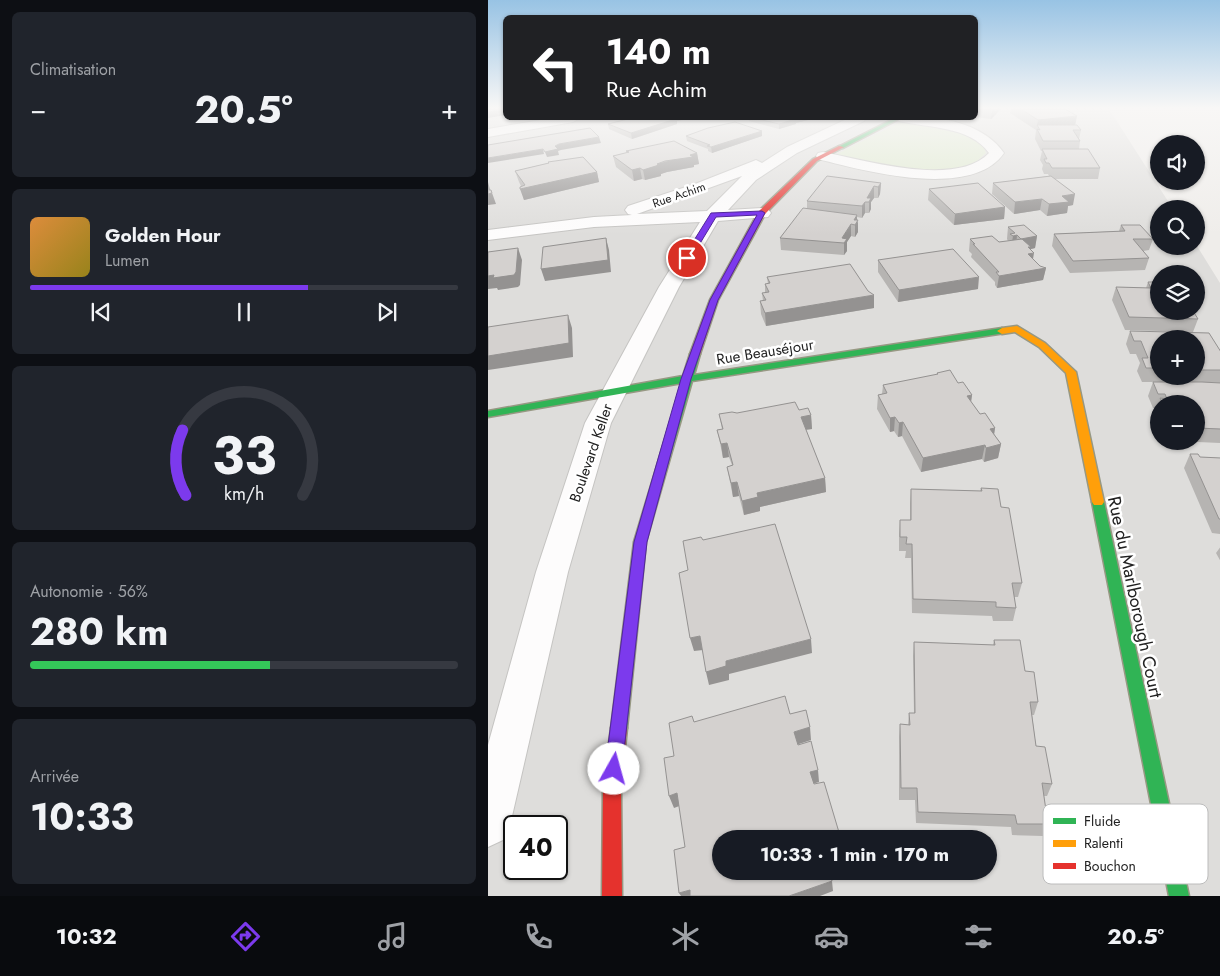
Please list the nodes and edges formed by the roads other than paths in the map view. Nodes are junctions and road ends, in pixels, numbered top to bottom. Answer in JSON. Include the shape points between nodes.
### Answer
{"nodes":[{"id":1,"x":790,"y":151,"type":"joint"},
{"id":2,"x":833,"y":151,"type":"edge"},
{"id":3,"x":995,"y":151,"type":"edge"},
{"id":4,"x":823,"y":156,"type":"junction"},
{"id":5,"x":762,"y":213,"type":"junction"},
{"id":6,"x":713,"y":215,"type":"junction"},
{"id":7,"x":594,"y":222,"type":"junction"},
{"id":8,"x":488,"y":235,"type":"edge"},
{"id":9,"x":1017,"y":329,"type":"joint"},
{"id":10,"x":686,"y":379,"type":"junction"},
{"id":11,"x":613,"y":392,"type":"junction"},
{"id":12,"x":488,"y":414,"type":"edge"},
{"id":13,"x":1160,"y":804,"type":"edge"},
{"id":14,"x":488,"y":825,"type":"edge"},
{"id":15,"x":612,"y":896,"type":"edge"}],
"edges":[{"from":1,"to":6,"type":"street","name":"Boulevard Keller","via":[[750,177]]},
{"from":1,"to":7,"type":"street","name":"Rue Achim","via":[[701,188]]},
{"from":2,"to":4,"type":"street"},
{"from":3,"to":4,"type":"street","via":[[997,154],[984,166],[965,172],[935,174],[903,172]]},
{"from":4,"to":5,"type":"street","via":[[815,160]]},
{"from":5,"to":6,"type":"street","name":"Rue Achim"},
{"from":5,"to":10,"type":"street","via":[[714,300]]},
{"from":6,"to":7,"type":"street","name":"Rue Achim"},
{"from":6,"to":11,"type":"street","name":"Boulevard Keller","via":[[669,287]]},
{"from":7,"to":8,"type":"street","name":"Rue Achim"},
{"from":9,"to":10,"type":"street","name":"Rue Beauséjour"},
{"from":9,"to":13,"type":"street","name":"Rue du Marlborough Court","via":[[1042,344],[1071,372]]},
{"from":10,"to":11,"type":"street","name":"Rue Beauséjour"},
{"from":10,"to":15,"type":"street","via":[[640,542],[612,788]]},
{"from":11,"to":12,"type":"street","name":"Rue Beauséjour"},
{"from":11,"to":14,"type":"street","name":"Boulevard Keller","via":[[598,423],[552,572]]}]}
